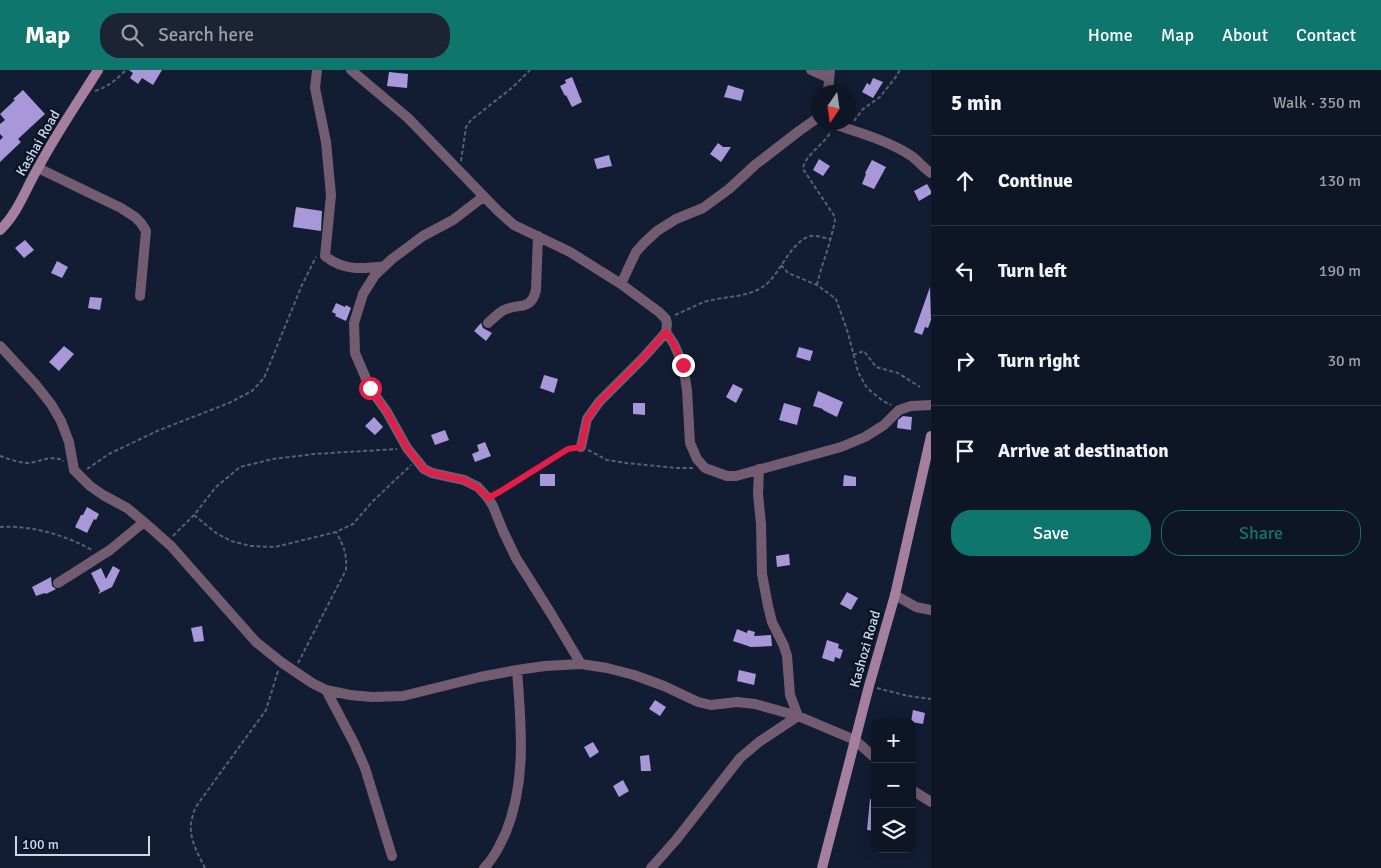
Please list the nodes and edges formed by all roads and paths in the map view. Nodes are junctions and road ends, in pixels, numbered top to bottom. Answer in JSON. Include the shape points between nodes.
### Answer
{"nodes":[{"id":1,"x":98,"y":70,"type":"edge"},
{"id":2,"x":126,"y":70,"type":"edge"},
{"id":3,"x":317,"y":70,"type":"edge"},
{"id":4,"x":351,"y":70,"type":"edge"},
{"id":5,"x":530,"y":70,"type":"edge"},
{"id":6,"x":811,"y":70,"type":"edge"},
{"id":7,"x":900,"y":70,"type":"edge"},
{"id":8,"x":829,"y":74,"type":"edge"},
{"id":9,"x":94,"y":91,"type":"dead end"},
{"id":10,"x":856,"y":118,"type":"edge"},
{"id":11,"x":811,"y":122,"type":"edge"},
{"id":12,"x":830,"y":130,"type":"edge"},
{"id":13,"x":852,"y":130,"type":"edge"},
{"id":14,"x":38,"y":168,"type":"junction"},
{"id":15,"x":460,"y":171,"type":"junction"},
{"id":16,"x":931,"y":173,"type":"edge"},
{"id":17,"x":483,"y":197,"type":"junction"},
{"id":18,"x":0,"y":230,"type":"edge"},
{"id":19,"x":538,"y":236,"type":"junction"},
{"id":20,"x":830,"y":240,"type":"junction"},
{"id":21,"x":326,"y":243,"type":"junction"},
{"id":22,"x":780,"y":265,"type":"junction"},
{"id":23,"x":385,"y":266,"type":"junction"},
{"id":24,"x":621,"y":284,"type":"junction"},
{"id":25,"x":817,"y":286,"type":"junction"},
{"id":26,"x":140,"y":296,"type":"dead end"},
{"id":27,"x":666,"y":319,"type":"junction"},
{"id":28,"x":488,"y":323,"type":"dead end"},
{"id":29,"x":666,"y":332,"type":"junction"},
{"id":30,"x":0,"y":346,"type":"edge"},
{"id":31,"x":854,"y":355,"type":"junction"},
{"id":32,"x":920,"y":387,"type":"dead end"},
{"id":33,"x":931,"y":405,"type":"edge"},
{"id":34,"x":899,"y":410,"type":"junction"},
{"id":35,"x":931,"y":436,"type":"edge"},
{"id":36,"x":581,"y":447,"type":"junction"},
{"id":37,"x":407,"y":448,"type":"junction"},
{"id":38,"x":0,"y":456,"type":"edge"},
{"id":39,"x":416,"y":460,"type":"junction"},
{"id":40,"x":72,"y":466,"type":"junction"},
{"id":41,"x":705,"y":468,"type":"junction"},
{"id":42,"x":759,"y":469,"type":"junction"},
{"id":43,"x":79,"y":475,"type":"junction"},
{"id":44,"x":488,"y":498,"type":"junction"},
{"id":45,"x":194,"y":515,"type":"junction"},
{"id":46,"x":144,"y":522,"type":"junction"},
{"id":47,"x":0,"y":527,"type":"edge"},
{"id":48,"x":336,"y":532,"type":"junction"},
{"id":49,"x":167,"y":543,"type":"junction"},
{"id":50,"x":100,"y":556,"type":"junction"},
{"id":51,"x":58,"y":583,"type":"dead end"},
{"id":52,"x":895,"y":595,"type":"junction"},
{"id":53,"x":931,"y":610,"type":"edge"},
{"id":54,"x":281,"y":662,"type":"junction"},
{"id":55,"x":581,"y":664,"type":"junction"},
{"id":56,"x":517,"y":670,"type":"junction"},
{"id":57,"x":294,"y":671,"type":"junction"},
{"id":58,"x":869,"y":686,"type":"junction"},
{"id":59,"x":326,"y":690,"type":"junction"},
{"id":60,"x":931,"y":699,"type":"edge"},
{"id":61,"x":798,"y":716,"type":"junction"},
{"id":62,"x":855,"y":740,"type":"junction"},
{"id":63,"x":871,"y":754,"type":"edge"},
{"id":64,"x":916,"y":793,"type":"edge"},
{"id":65,"x":931,"y":802,"type":"edge"},
{"id":66,"x":392,"y":856,"type":"dead end"},
{"id":67,"x":205,"y":868,"type":"edge"},
{"id":68,"x":484,"y":868,"type":"edge"},
{"id":69,"x":651,"y":868,"type":"edge"},
{"id":70,"x":822,"y":868,"type":"edge"}],
"edges":[{"from":1,"to":14,"type":"main road","name":"Kashai Road"},
{"from":2,"to":9,"type":"path","via":[[111,84]]},
{"from":3,"to":21,"type":"street","via":[[315,88],[326,142],[331,195]]},
{"from":4,"to":15,"type":"street","via":[[408,118]]},
{"from":5,"to":15,"type":"path","via":[[466,127]]},
{"from":6,"to":8,"type":"street"},
{"from":7,"to":10,"type":"path","via":[[880,97],[862,109]]},
{"from":11,"to":24,"type":"street","via":[[723,194],[657,231],[636,252]]},
{"from":12,"to":20,"type":"path","via":[[826,140],[804,162],[803,169],[835,217]]},
{"from":13,"to":16,"type":"street","via":[[900,150]]},
{"from":14,"to":18,"type":"main road","name":"Kashai Road","via":[[20,203]]},
{"from":14,"to":26,"type":"street","via":[[121,208],[141,223],[146,231]]},
{"from":15,"to":17,"type":"street"},
{"from":17,"to":19,"type":"street","via":[[514,225]]},
{"from":17,"to":23,"type":"street","via":[[453,220],[423,236]]},
{"from":19,"to":24,"type":"street"},
{"from":19,"to":28,"type":"street","via":[[534,298],[528,304],[504,310]]},
{"from":20,"to":22,"type":"path","via":[[810,236],[802,240]]},
{"from":20,"to":25,"type":"path"},
{"from":21,"to":23,"type":"street","via":[[325,256],[338,265],[364,269]]},
{"from":21,"to":43,"type":"path","via":[[302,285],[264,378],[252,391],[229,404],[157,431],[109,454]]},
{"from":22,"to":25,"type":"path","via":[[788,273]]},
{"from":22,"to":27,"type":"path","via":[[773,278],[756,291],[704,302]]},
{"from":23,"to":37,"type":"street","via":[[363,294],[354,323],[355,353],[370,388]]},
{"from":24,"to":27,"type":"street"},
{"from":25,"to":31,"type":"path","via":[[836,299]]},
{"from":27,"to":29,"type":"street"},
{"from":29,"to":36,"type":"street","via":[[599,402],[587,419]]},
{"from":29,"to":41,"type":"street","via":[[683,365],[690,443]]},
{"from":30,"to":40,"type":"street","via":[[51,404],[69,442]]},
{"from":31,"to":32,"type":"path","via":[[864,351],[876,367],[898,373]]},
{"from":31,"to":34,"type":"path","via":[[858,372],[867,388]]},
{"from":33,"to":34,"type":"street"},
{"from":34,"to":42,"type":"street","via":[[865,437],[841,447]]},
{"from":35,"to":52,"type":"main road","name":"Kashozi Road"},
{"from":36,"to":41,"type":"path","via":[[607,460]]},
{"from":36,"to":44,"type":"path","via":[[568,449]]},
{"from":37,"to":39,"type":"street"},
{"from":37,"to":45,"type":"path","via":[[314,454],[240,467],[216,487]]},
{"from":38,"to":40,"type":"path","via":[[25,463],[55,458]]},
{"from":39,"to":44,"type":"street","via":[[432,473],[464,480]]},
{"from":39,"to":48,"type":"path","via":[[353,524]]},
{"from":40,"to":43,"type":"street"},
{"from":41,"to":42,"type":"street","via":[[727,476]]},
{"from":42,"to":61,"type":"street","via":[[765,594],[772,622],[787,656],[790,695]]},
{"from":43,"to":46,"type":"street"},
{"from":44,"to":55,"type":"street","via":[[516,558]]},
{"from":45,"to":48,"type":"path","via":[[223,537],[251,546],[275,547]]},
{"from":45,"to":49,"type":"path"},
{"from":46,"to":49,"type":"street"},
{"from":46,"to":50,"type":"street"},
{"from":47,"to":50,"type":"path","via":[[15,526],[50,533],[76,542]]},
{"from":48,"to":57,"type":"path","via":[[347,558],[346,570]]},
{"from":49,"to":54,"type":"street","via":[[256,642]]},
{"from":50,"to":51,"type":"street"},
{"from":52,"to":53,"type":"street","via":[[916,607]]},
{"from":52,"to":58,"type":"main road","name":"Kashozi Road"},
{"from":54,"to":57,"type":"street"},
{"from":54,"to":67,"type":"path","via":[[266,710],[192,816],[193,844]]},
{"from":55,"to":56,"type":"street"},
{"from":55,"to":61,"type":"street","via":[[634,674],[698,702],[711,705],[756,704]]},
{"from":56,"to":59,"type":"street","via":[[403,696],[372,697]]},
{"from":56,"to":68,"type":"street","via":[[522,740],[520,771],[512,815],[500,846]]},
{"from":57,"to":59,"type":"street"},
{"from":58,"to":60,"type":"path"},
{"from":58,"to":62,"type":"main road","name":"Kashozi Road"},
{"from":59,"to":66,"type":"street","via":[[364,768]]},
{"from":61,"to":62,"type":"street"},
{"from":61,"to":69,"type":"street","via":[[740,758]]},
{"from":62,"to":63,"type":"street"},
{"from":62,"to":70,"type":"main road","name":"Kashozi Road"},
{"from":64,"to":65,"type":"street"}]}
